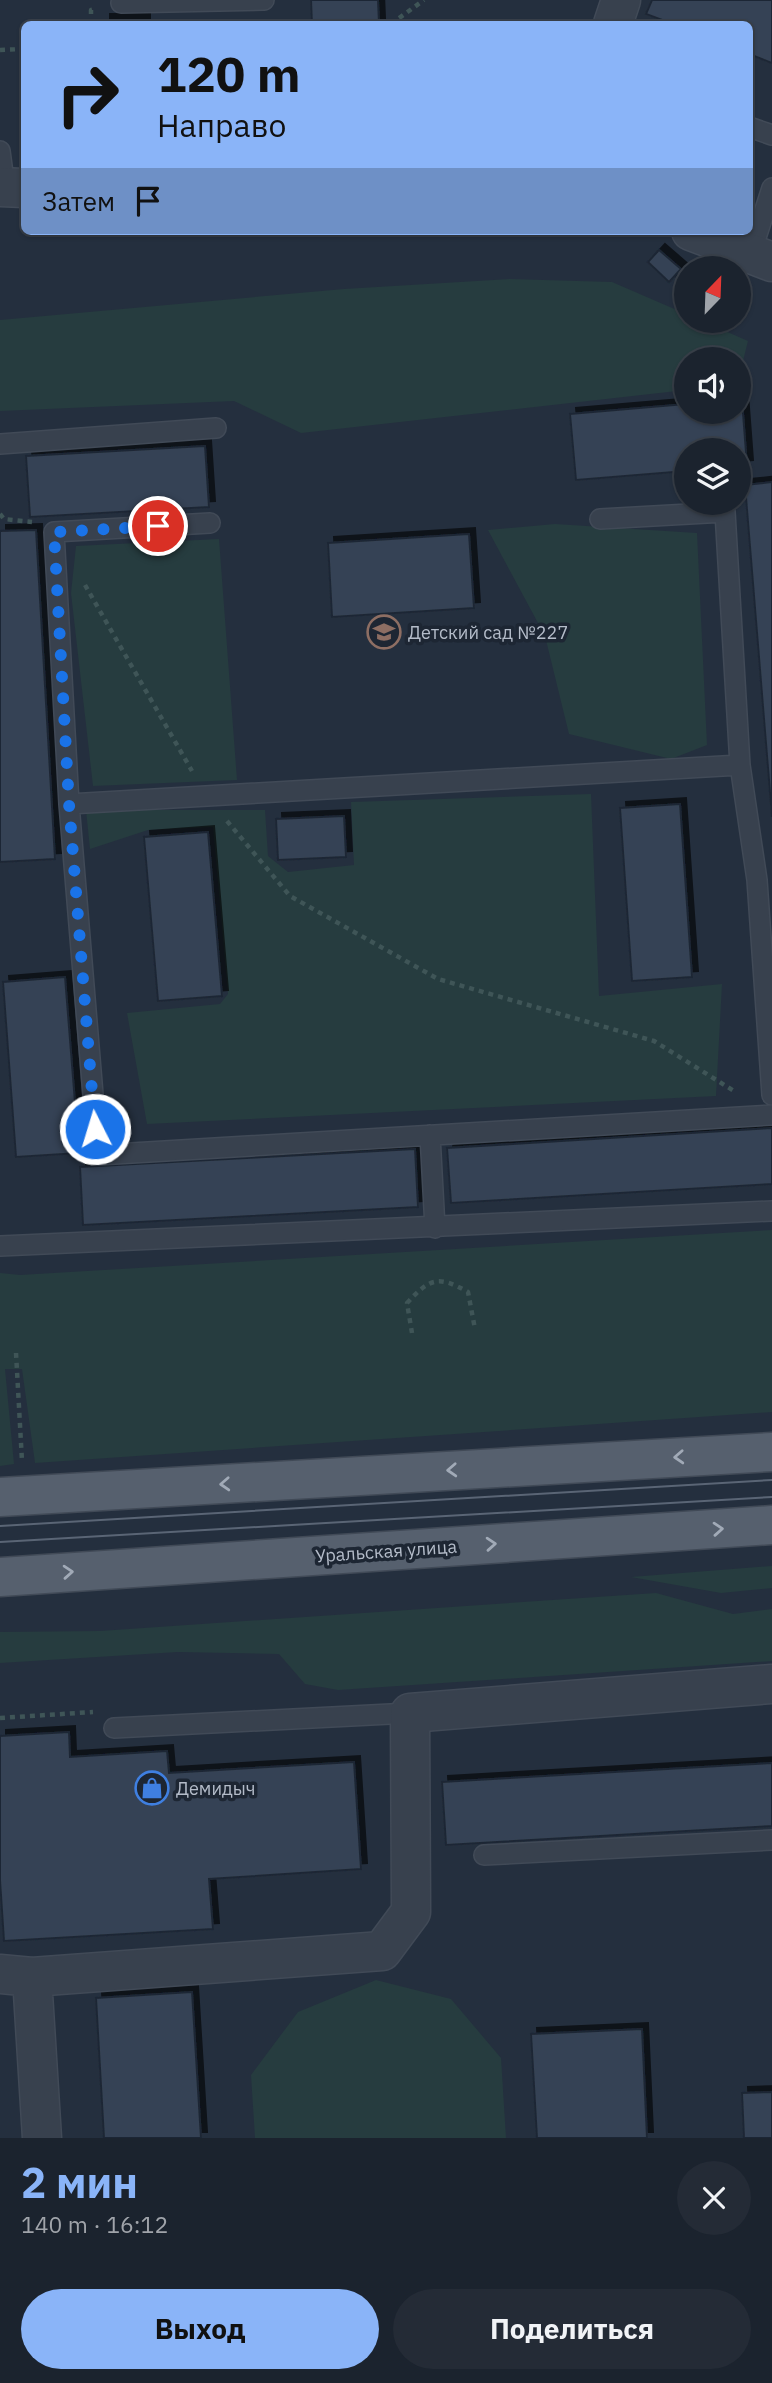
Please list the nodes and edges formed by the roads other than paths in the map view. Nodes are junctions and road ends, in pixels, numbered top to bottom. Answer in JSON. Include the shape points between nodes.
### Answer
{"nodes":[{"id":1,"x":264,"y":0,"type":"edge"},
{"id":2,"x":621,"y":0,"type":"edge"},
{"id":3,"x":121,"y":3,"type":"dead end"},
{"id":4,"x":614,"y":21,"type":"edge"},
{"id":5,"x":753,"y":128,"type":"edge"},
{"id":6,"x":772,"y":135,"type":"edge"},
{"id":7,"x":772,"y":188,"type":"edge"},
{"id":8,"x":701,"y":235,"type":"edge"},
{"id":9,"x":761,"y":258,"type":"edge"},
{"id":10,"x":216,"y":428,"type":"dead end"},
{"id":11,"x":0,"y":444,"type":"edge"},
{"id":12,"x":600,"y":519,"type":"dead end"},
{"id":13,"x":210,"y":523,"type":"dead end"},
{"id":14,"x":740,"y":765,"type":"junction"},
{"id":15,"x":69,"y":804,"type":"junction"},
{"id":16,"x":765,"y":880,"type":"edge"},
{"id":17,"x":772,"y":1095,"type":"edge"},
{"id":18,"x":772,"y":1115,"type":"edge"},
{"id":19,"x":430,"y":1135,"type":"junction"},
{"id":20,"x":772,"y":1211,"type":"edge"},
{"id":21,"x":435,"y":1228,"type":"junction"},
{"id":22,"x":0,"y":1246,"type":"edge"},
{"id":23,"x":772,"y":1452,"type":"edge"},
{"id":24,"x":11,"y":1485,"type":"edge"},
{"id":25,"x":772,"y":1525,"type":"edge"},
{"id":26,"x":0,"y":1577,"type":"edge"},
{"id":27,"x":772,"y":1684,"type":"edge"},
{"id":28,"x":410,"y":1713,"type":"junction"},
{"id":29,"x":114,"y":1728,"type":"road end"},
{"id":30,"x":772,"y":1840,"type":"edge"},
{"id":31,"x":484,"y":1855,"type":"dead end"},
{"id":32,"x":16,"y":1975,"type":"edge"},
{"id":33,"x":42,"y":2138,"type":"edge"}],
"edges":[{"from":1,"to":3,"type":"lane"},
{"from":2,"to":4,"type":"street"},
{"from":5,"to":6,"type":"lane"},
{"from":7,"to":9,"type":"lane"},
{"from":8,"to":9,"type":"street"},
{"from":10,"to":11,"type":"lane"},
{"from":12,"to":14,"type":"lane","via":[[725,512]]},
{"from":13,"to":15,"type":"lane","via":[[54,532]]},
{"from":14,"to":15,"type":"lane"},
{"from":14,"to":16,"type":"lane"},
{"from":15,"to":19,"type":"lane","via":[[97,1155]]},
{"from":16,"to":17,"type":"lane"},
{"from":18,"to":19,"type":"lane"},
{"from":19,"to":21,"type":"lane"},
{"from":20,"to":21,"type":"lane"},
{"from":21,"to":22,"type":"lane"},
{"from":23,"to":24,"type":"main road","one_way":true},
{"from":26,"to":25,"type":"main road","name":"Уральская улица","one_way":true},
{"from":27,"to":28,"type":"street"},
{"from":28,"to":29,"type":"lane"},
{"from":28,"to":32,"type":"street","via":[[411,1912],[382,1951]]},
{"from":30,"to":31,"type":"lane"},
{"from":32,"to":33,"type":"street"}]}
